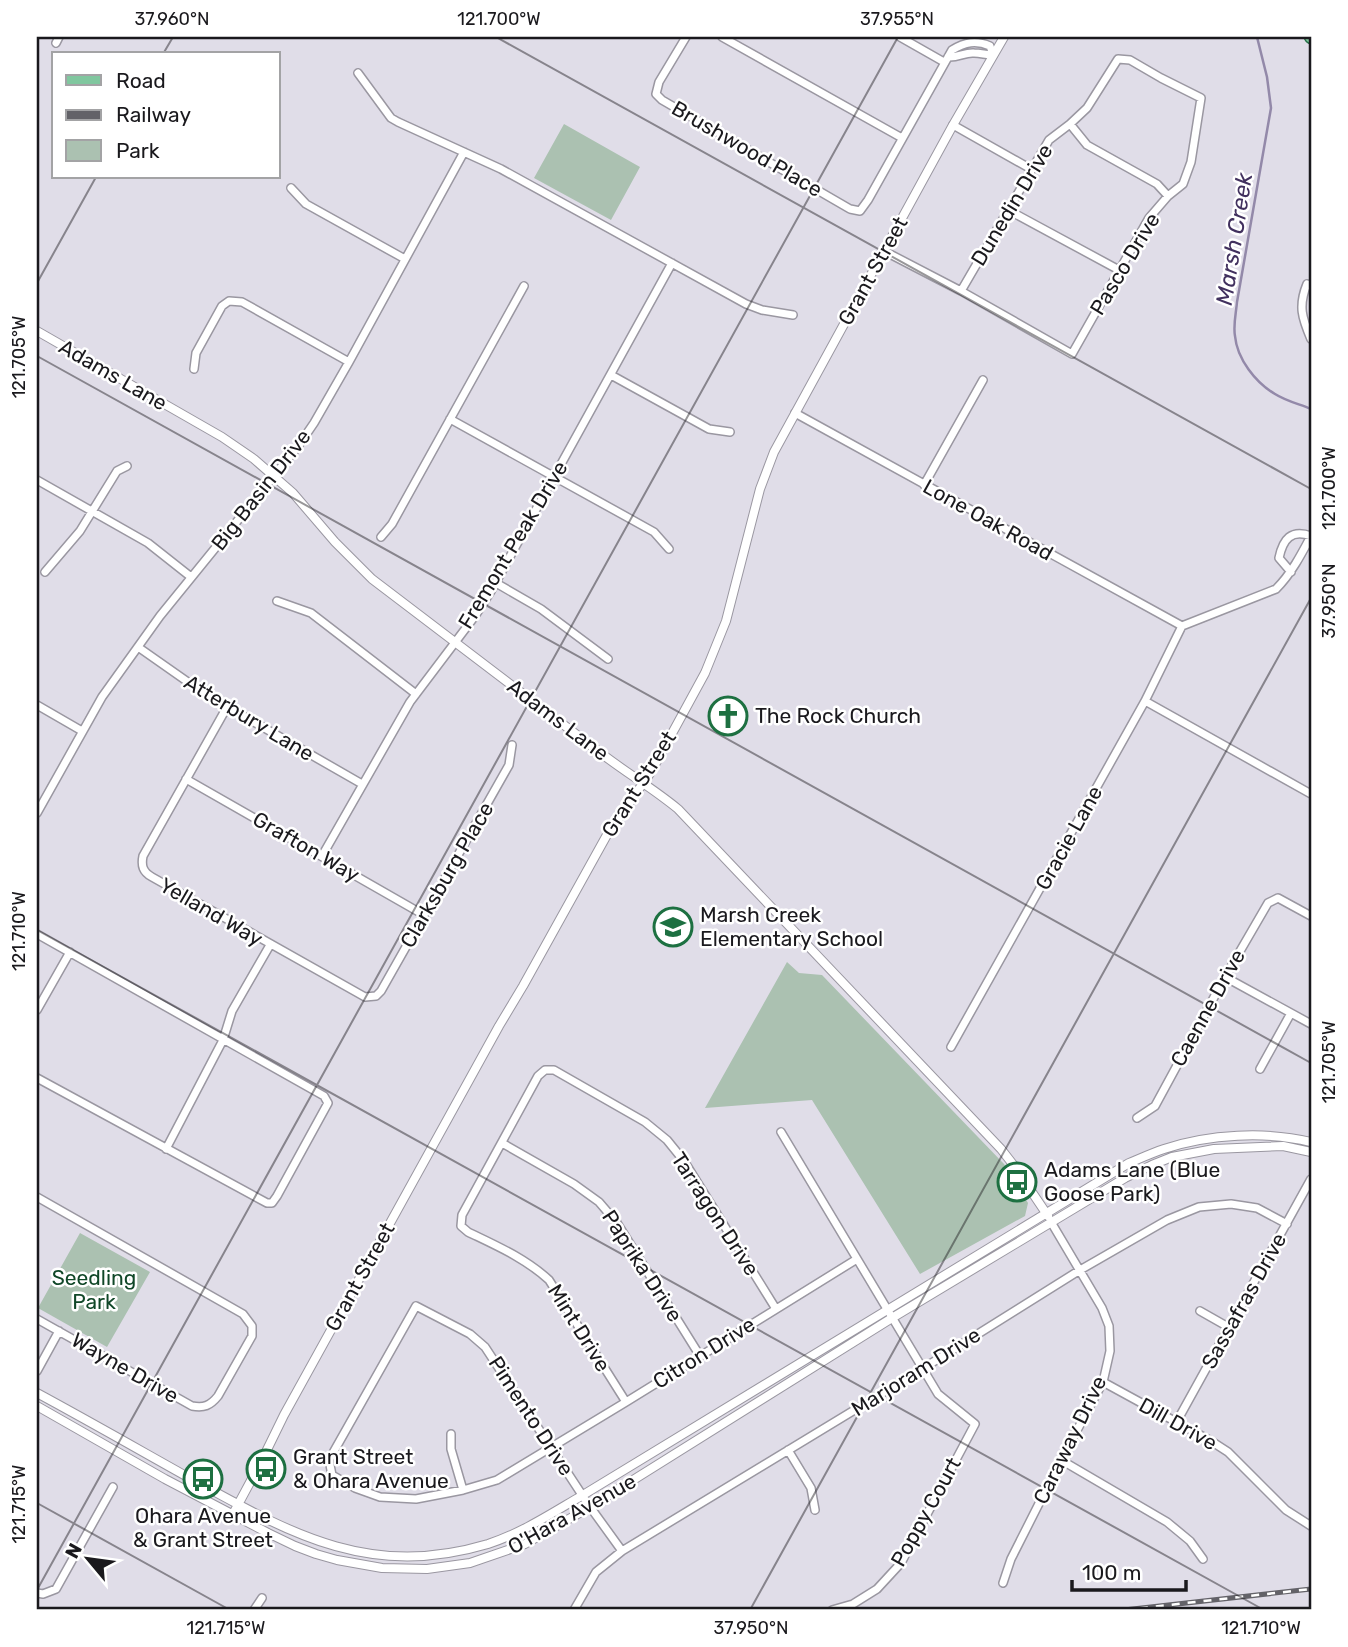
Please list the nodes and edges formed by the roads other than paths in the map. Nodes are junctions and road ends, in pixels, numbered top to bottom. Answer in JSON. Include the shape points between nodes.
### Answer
{"nodes":[{"id":1,"x":686,"y":37,"type":"edge"},
{"id":2,"x":722,"y":37,"type":"edge"},
{"id":3,"x":900,"y":37,"type":"edge"},
{"id":4,"x":1004,"y":37,"type":"edge"},
{"id":5,"x":993,"y":55,"type":"junction"},
{"id":6,"x":946,"y":59,"type":"junction"},
{"id":7,"x":358,"y":73,"type":"dead end"},
{"id":8,"x":1201,"y":98,"type":"joint"},
{"id":9,"x":1070,"y":124,"type":"junction"},
{"id":10,"x":953,"y":125,"type":"junction"},
{"id":11,"x":902,"y":138,"type":"junction"},
{"id":12,"x":464,"y":152,"type":"junction"},
{"id":13,"x":1031,"y":169,"type":"junction"},
{"id":14,"x":291,"y":188,"type":"dead end"},
{"id":15,"x":1168,"y":197,"type":"junction"},
{"id":16,"x":1008,"y":210,"type":"junction"},
{"id":17,"x":884,"y":251,"type":"junction"},
{"id":18,"x":405,"y":259,"type":"junction"},
{"id":19,"x":673,"y":263,"type":"junction"},
{"id":20,"x":1119,"y":270,"type":"junction"},
{"id":21,"x":524,"y":286,"type":"dead end"},
{"id":22,"x":1311,"y":286,"type":"edge"},
{"id":23,"x":961,"y":291,"type":"junction"},
{"id":24,"x":793,"y":315,"type":"dead end"},
{"id":25,"x":37,"y":331,"type":"edge"},
{"id":26,"x":1311,"y":339,"type":"edge"},
{"id":27,"x":349,"y":362,"type":"junction"},
{"id":28,"x":194,"y":369,"type":"dead end"},
{"id":29,"x":611,"y":375,"type":"junction"},
{"id":30,"x":983,"y":380,"type":"dead end"},
{"id":31,"x":795,"y":413,"type":"junction"},
{"id":32,"x":450,"y":419,"type":"junction"},
{"id":33,"x":730,"y":432,"type":"dead end"},
{"id":34,"x":127,"y":466,"type":"dead end"},
{"id":35,"x":274,"y":475,"type":"junction"},
{"id":36,"x":555,"y":477,"type":"junction"},
{"id":37,"x":37,"y":480,"type":"edge"},
{"id":38,"x":924,"y":485,"type":"junction"},
{"id":39,"x":93,"y":511,"type":"junction"},
{"id":40,"x":1311,"y":536,"type":"edge"},
{"id":41,"x":381,"y":537,"type":"dead end"},
{"id":42,"x":669,"y":549,"type":"dead end"},
{"id":43,"x":45,"y":572,"type":"dead end"},
{"id":44,"x":1291,"y":572,"type":"junction"},
{"id":45,"x":191,"y":578,"type":"junction"},
{"id":46,"x":496,"y":583,"type":"junction"},
{"id":47,"x":277,"y":601,"type":"dead end"},
{"id":48,"x":1182,"y":626,"type":"junction"},
{"id":49,"x":455,"y":642,"type":"junction"},
{"id":50,"x":138,"y":647,"type":"junction"},
{"id":51,"x":608,"y":659,"type":"dead end"},
{"id":52,"x":416,"y":694,"type":"junction"},
{"id":53,"x":1145,"y":701,"type":"junction"},
{"id":54,"x":37,"y":705,"type":"edge"},
{"id":55,"x":227,"y":707,"type":"junction"},
{"id":56,"x":82,"y":731,"type":"junction"},
{"id":57,"x":513,"y":745,"type":"dead end"},
{"id":58,"x":186,"y":779,"type":"junction"},
{"id":59,"x":643,"y":783,"type":"junction"},
{"id":60,"x":362,"y":784,"type":"junction"},
{"id":61,"x":1311,"y":794,"type":"edge"},
{"id":62,"x":37,"y":813,"type":"edge"},
{"id":63,"x":322,"y":856,"type":"junction"},
{"id":64,"x":424,"y":915,"type":"junction"},
{"id":65,"x":1311,"y":916,"type":"edge"},
{"id":66,"x":37,"y":934,"type":"edge"},
{"id":67,"x":270,"y":945,"type":"junction"},
{"id":68,"x":70,"y":952,"type":"junction"},
{"id":69,"x":1225,"y":977,"type":"junction"},
{"id":70,"x":371,"y":998,"type":"joint"},
{"id":71,"x":37,"y":1010,"type":"edge"},
{"id":72,"x":1291,"y":1013,"type":"junction"},
{"id":73,"x":1311,"y":1024,"type":"edge"},
{"id":74,"x":223,"y":1040,"type":"junction"},
{"id":75,"x":951,"y":1047,"type":"dead end"},
{"id":76,"x":1260,"y":1069,"type":"dead end"},
{"id":77,"x":37,"y":1078,"type":"edge"},
{"id":78,"x":1137,"y":1118,"type":"dead end"},
{"id":79,"x":781,"y":1132,"type":"dead end"},
{"id":80,"x":1311,"y":1142,"type":"edge"},
{"id":81,"x":502,"y":1143,"type":"junction"},
{"id":82,"x":166,"y":1149,"type":"junction"},
{"id":83,"x":1311,"y":1152,"type":"edge"},
{"id":84,"x":1311,"y":1179,"type":"edge"},
{"id":85,"x":37,"y":1197,"type":"edge"},
{"id":86,"x":1046,"y":1213,"type":"junction"},
{"id":87,"x":1051,"y":1222,"type":"junction"},
{"id":88,"x":1287,"y":1224,"type":"junction"},
{"id":89,"x":857,"y":1259,"type":"junction"},
{"id":90,"x":1080,"y":1270,"type":"junction"},
{"id":91,"x":776,"y":1309,"type":"junction"},
{"id":92,"x":1200,"y":1311,"type":"dead end"},
{"id":93,"x":890,"y":1313,"type":"junction"},
{"id":94,"x":37,"y":1319,"type":"edge"},
{"id":95,"x":1230,"y":1328,"type":"junction"},
{"id":96,"x":59,"y":1331,"type":"junction"},
{"id":97,"x":700,"y":1356,"type":"junction"},
{"id":98,"x":922,"y":1369,"type":"junction"},
{"id":99,"x":37,"y":1371,"type":"edge"},
{"id":100,"x":1103,"y":1382,"type":"junction"},
{"id":101,"x":37,"y":1393,"type":"edge"},
{"id":102,"x":626,"y":1402,"type":"junction"},
{"id":103,"x":37,"y":1406,"type":"edge"},
{"id":104,"x":1176,"y":1423,"type":"junction"},
{"id":105,"x":451,"y":1434,"type":"dead end"},
{"id":106,"x":552,"y":1447,"type":"junction"},
{"id":107,"x":788,"y":1451,"type":"junction"},
{"id":108,"x":329,"y":1460,"type":"joint"},
{"id":109,"x":1060,"y":1460,"type":"junction"},
{"id":110,"x":113,"y":1487,"type":"dead end"},
{"id":111,"x":463,"y":1490,"type":"junction"},
{"id":112,"x":583,"y":1495,"type":"junction"},
{"id":113,"x":238,"y":1504,"type":"junction"},
{"id":114,"x":590,"y":1507,"type":"junction"},
{"id":115,"x":815,"y":1510,"type":"dead end"},
{"id":116,"x":233,"y":1514,"type":"junction"},
{"id":117,"x":1311,"y":1526,"type":"edge"},
{"id":118,"x":622,"y":1551,"type":"junction"},
{"id":119,"x":1203,"y":1559,"type":"dead end"},
{"id":120,"x":1003,"y":1583,"type":"dead end"},
{"id":121,"x":37,"y":1593,"type":"edge"},
{"id":122,"x":261,"y":1598,"type":"dead end"},
{"id":123,"x":254,"y":1610,"type":"edge"},
{"id":124,"x":574,"y":1610,"type":"edge"},
{"id":125,"x":832,"y":1610,"type":"edge"}],
"edges":[{"from":1,"to":11,"type":"street","name":"Brushwood Place","via":[[656,94],[850,209],[860,211]]},
{"from":2,"to":11,"type":"street"},
{"from":3,"to":6,"type":"street"},
{"from":4,"to":5,"type":"street","name":"Grant Street"},
{"from":5,"to":6,"type":"street","via":[[970,52]]},
{"from":5,"to":10,"type":"street","name":"Grant Street"},
{"from":6,"to":11,"type":"street"},
{"from":7,"to":12,"type":"street","via":[[391,117]]},
{"from":8,"to":9,"type":"street","name":"Dunedin Drive","via":[[1130,60],[1118,59],[1087,108]]},
{"from":8,"to":15,"type":"street","name":"Pasco Drive","via":[[1191,162],[1183,184]]},
{"from":9,"to":13,"type":"street","name":"Dunedin Drive","via":[[1049,140]]},
{"from":9,"to":15,"type":"street","via":[[1087,145],[1157,184]]},
{"from":10,"to":13,"type":"street"},
{"from":10,"to":17,"type":"street","name":"Grant Street"},
{"from":12,"to":18,"type":"street","name":"Big Basin Drive"},
{"from":12,"to":19,"type":"street"},
{"from":13,"to":16,"type":"street","name":"Dunedin Drive"},
{"from":14,"to":18,"type":"street","via":[[306,204]]},
{"from":15,"to":20,"type":"street","name":"Pasco Drive","via":[[1149,218]]},
{"from":16,"to":20,"type":"street"},
{"from":16,"to":23,"type":"street","name":"Dunedin Drive"},
{"from":17,"to":23,"type":"street"},
{"from":17,"to":31,"type":"street","name":"Grant Street"},
{"from":18,"to":27,"type":"street","name":"Big Basin Drive"},
{"from":19,"to":24,"type":"street","via":[[746,304]]},
{"from":19,"to":29,"type":"street","name":"Fremont Peak Drive"},
{"from":20,"to":23,"type":"street","name":"Pasco Drive","via":[[1072,354]]},
{"from":21,"to":32,"type":"street"},
{"from":22,"to":26,"type":"street","via":[[1307,284],[1301,307]]},
{"from":25,"to":35,"type":"street","name":"Adams Lane","via":[[222,438]]},
{"from":27,"to":28,"type":"street","via":[[242,302],[229,301],[196,353]]},
{"from":27,"to":35,"type":"street","name":"Big Basin Drive","via":[[313,424]]},
{"from":29,"to":33,"type":"street","via":[[709,429]]},
{"from":29,"to":36,"type":"street","name":"Fremont Peak Drive"},
{"from":30,"to":38,"type":"street"},
{"from":31,"to":38,"type":"street","name":"Lone Oak Road"},
{"from":31,"to":59,"type":"street","name":"Grant Street","via":[[760,489],[716,648]]},
{"from":32,"to":36,"type":"street"},
{"from":32,"to":41,"type":"street"},
{"from":34,"to":39,"type":"street","via":[[117,471]]},
{"from":35,"to":45,"type":"street","name":"Big Basin Drive"},
{"from":35,"to":49,"type":"street","name":"Adams Lane","via":[[372,579]]},
{"from":36,"to":42,"type":"street","via":[[654,533]]},
{"from":36,"to":46,"type":"street","name":"Fremont Peak Drive"},
{"from":37,"to":39,"type":"street"},
{"from":38,"to":48,"type":"street","name":"Lone Oak Road"},
{"from":39,"to":43,"type":"street"},
{"from":39,"to":45,"type":"street","via":[[155,548]]},
{"from":40,"to":44,"type":"street"},
{"from":40,"to":44,"type":"street","via":[[1301,533],[1286,538],[1281,546],[1279,558]]},
{"from":44,"to":48,"type":"street","via":[[1276,589]]},
{"from":45,"to":50,"type":"street","name":"Big Basin Drive"},
{"from":46,"to":49,"type":"street","name":"Fremont Peak Drive"},
{"from":46,"to":51,"type":"street","via":[[541,609]]},
{"from":47,"to":52,"type":"street","via":[[311,613]]},
{"from":48,"to":53,"type":"street","name":"Gracie Lane"},
{"from":49,"to":52,"type":"street","name":"Fremont Peak Drive"},
{"from":49,"to":59,"type":"street","name":"Adams Lane"},
{"from":50,"to":55,"type":"street","name":"Atterbury Lane"},
{"from":50,"to":56,"type":"street","name":"Big Basin Drive"},
{"from":52,"to":60,"type":"street","name":"Fremont Peak Drive"},
{"from":53,"to":61,"type":"street"},
{"from":53,"to":75,"type":"street","name":"Gracie Lane"},
{"from":54,"to":56,"type":"street"},
{"from":55,"to":58,"type":"street","name":"Yelland Way"},
{"from":55,"to":60,"type":"street","name":"Atterbury Lane"},
{"from":56,"to":62,"type":"street","name":"Big Basin Drive"},
{"from":57,"to":64,"type":"street","name":"Clarksburg Place","via":[[509,765]]},
{"from":58,"to":63,"type":"street","name":"Grafton Way"},
{"from":58,"to":67,"type":"street","name":"Yelland Way","via":[[144,856],[143,868]]},
{"from":59,"to":86,"type":"street","name":"Adams Lane","via":[[688,818],[1001,1149]]},
{"from":59,"to":113,"type":"street","name":"Grant Street","via":[[608,833],[499,1026]]},
{"from":60,"to":63,"type":"street","name":"Fremont Peak Drive"},
{"from":63,"to":64,"type":"street","name":"Grafton Way"},
{"from":64,"to":70,"type":"street","name":"Clarksburg Place","via":[[381,991]]},
{"from":65,"to":69,"type":"street","name":"Caenne Drive","via":[[1278,898],[1268,903]]},
{"from":66,"to":68,"type":"street"},
{"from":67,"to":70,"type":"street","name":"Yelland Way"},
{"from":67,"to":74,"type":"street","via":[[232,1011]]},
{"from":68,"to":71,"type":"street"},
{"from":68,"to":74,"type":"street"},
{"from":69,"to":72,"type":"street"},
{"from":69,"to":78,"type":"street","name":"Caenne Drive","via":[[1155,1106]]},
{"from":72,"to":73,"type":"street"},
{"from":72,"to":76,"type":"street"},
{"from":74,"to":82,"type":"street"},
{"from":74,"to":82,"type":"street","via":[[324,1096],[327,1107],[272,1203]]},
{"from":77,"to":82,"type":"street"},
{"from":79,"to":89,"type":"street"},
{"from":80,"to":86,"type":"street","name":"O'Hara Avenue","via":[[1249,1135],[1166,1148],[1129,1163]]},
{"from":81,"to":91,"type":"street","name":"Tarragon Drive","via":[[545,1070],[554,1070],[645,1122],[684,1161]]},
{"from":81,"to":97,"type":"street","name":"Paprika Drive","via":[[599,1202],[617,1223]]},
{"from":81,"to":102,"type":"street","name":"Mint Drive","via":[[462,1215],[461,1226],[520,1257],[549,1280]]},
{"from":83,"to":87,"type":"street","name":"O'Hara Avenue","via":[[1283,1146],[1229,1147],[1172,1157],[1125,1178]]},
{"from":84,"to":88,"type":"street","name":"Sassafras Drive"},
{"from":85,"to":96,"type":"street","name":"Wayne Drive","via":[[243,1314],[252,1326],[252,1336],[218,1396],[202,1408]]},
{"from":86,"to":87,"type":"street"},
{"from":86,"to":93,"type":"street","name":"O'Hara Avenue"},
{"from":87,"to":90,"type":"street","name":"Caraway Drive"},
{"from":87,"to":93,"type":"street","name":"O'Hara Avenue"},
{"from":88,"to":90,"type":"street","name":"Marjoram Drive","via":[[1257,1208],[1199,1206]]},
{"from":88,"to":95,"type":"street","name":"Sassafras Drive"},
{"from":89,"to":91,"type":"street","name":"Citron Drive"},
{"from":89,"to":93,"type":"street"},
{"from":90,"to":98,"type":"street","name":"Marjoram Drive"},
{"from":90,"to":100,"type":"street","name":"Caraway Drive","via":[[1109,1326],[1110,1351]]},
{"from":91,"to":97,"type":"street","name":"Citron Drive"},
{"from":92,"to":95,"type":"street"},
{"from":93,"to":98,"type":"street"},
{"from":93,"to":112,"type":"street","name":"O'Hara Avenue"},
{"from":93,"to":114,"type":"street","name":"O'Hara Avenue"},
{"from":94,"to":96,"type":"street","name":"Wayne Drive"},
{"from":95,"to":104,"type":"street","name":"Sassafras Drive"},
{"from":96,"to":99,"type":"street"},
{"from":97,"to":102,"type":"street","name":"Citron Drive"},
{"from":98,"to":107,"type":"street","name":"Marjoram Drive"},
{"from":98,"to":125,"type":"street","name":"Poppy Court","via":[[938,1394],[975,1424],[901,1563],[877,1589]]},
{"from":100,"to":104,"type":"street","name":"Dill Drive"},
{"from":100,"to":109,"type":"street","name":"Caraway Drive"},
{"from":101,"to":113,"type":"street","name":"O'Hara Avenue"},
{"from":102,"to":106,"type":"street","name":"Citron Drive"},
{"from":103,"to":116,"type":"street","name":"O'Hara Avenue"},
{"from":104,"to":117,"type":"street","name":"Dill Drive","via":[[1228,1452],[1286,1510]]},
{"from":105,"to":111,"type":"street"},
{"from":106,"to":108,"type":"street","name":"Pimento Drive","via":[[485,1347],[470,1334],[416,1306]]},
{"from":106,"to":111,"type":"street","name":"Citron Drive","via":[[497,1480]]},
{"from":106,"to":112,"type":"street","name":"Pimento Drive"},
{"from":107,"to":115,"type":"street","via":[[811,1488]]},
{"from":107,"to":118,"type":"street","name":"Marjoram Drive"},
{"from":108,"to":111,"type":"street","name":"Citron Drive","via":[[332,1475],[380,1497],[416,1499]]},
{"from":109,"to":119,"type":"street","via":[[1167,1522]]},
{"from":109,"to":120,"type":"street","name":"Caraway Drive"},
{"from":110,"to":121,"type":"street","via":[[56,1589]]},
{"from":112,"to":113,"type":"street","name":"O'Hara Avenue","via":[[491,1543],[408,1556],[326,1544]]},
{"from":112,"to":114,"type":"street","name":"Pimento Drive"},
{"from":113,"to":116,"type":"street","name":"Grant Street"},
{"from":114,"to":116,"type":"street","name":"O'Hara Avenue","via":[[515,1548],[470,1563],[428,1569],[382,1568],[337,1560],[295,1546]]},
{"from":114,"to":118,"type":"street","name":"Pimento Drive"},
{"from":118,"to":124,"type":"street","name":"Marjoram Drive","via":[[596,1572]]},
{"from":122,"to":123,"type":"street"}]}
